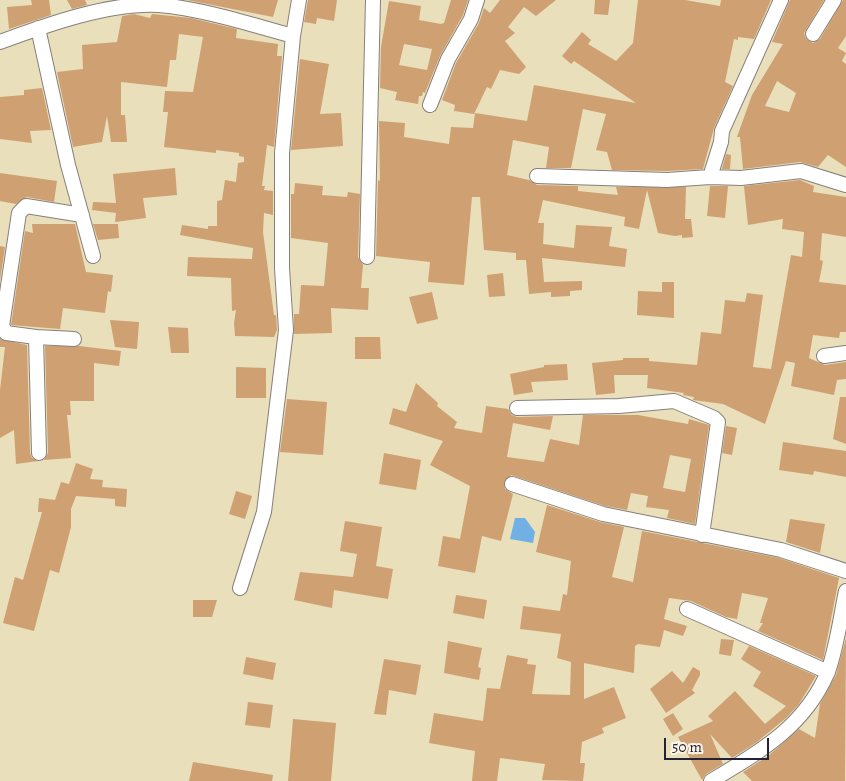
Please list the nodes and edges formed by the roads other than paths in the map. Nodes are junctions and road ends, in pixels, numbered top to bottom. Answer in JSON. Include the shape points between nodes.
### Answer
{"nodes":[{"id":1,"x":299,"y":0,"type":"edge"},
{"id":2,"x":374,"y":0,"type":"edge"},
{"id":3,"x":477,"y":0,"type":"edge"},
{"id":4,"x":781,"y":0,"type":"edge"},
{"id":5,"x":834,"y":0,"type":"edge"},
{"id":6,"x":38,"y":28,"type":"junction"},
{"id":7,"x":812,"y":34,"type":"dead end"},
{"id":8,"x":293,"y":36,"type":"junction"},
{"id":9,"x":0,"y":42,"type":"edge"},
{"id":10,"x":430,"y":105,"type":"dead end"},
{"id":11,"x":537,"y":176,"type":"dead end"},
{"id":12,"x":710,"y":177,"type":"junction"},
{"id":13,"x":846,"y":185,"type":"edge"},
{"id":14,"x":82,"y":215,"type":"junction"},
{"id":15,"x":93,"y":256,"type":"dead end"},
{"id":16,"x":367,"y":257,"type":"dead end"},
{"id":17,"x":36,"y":337,"type":"junction"},
{"id":18,"x":74,"y":339,"type":"dead end"},
{"id":19,"x":846,"y":353,"type":"edge"},
{"id":20,"x":824,"y":356,"type":"dead end"},
{"id":21,"x":517,"y":408,"type":"dead end"},
{"id":22,"x":39,"y":453,"type":"dead end"},
{"id":23,"x":512,"y":484,"type":"dead end"},
{"id":24,"x":702,"y":535,"type":"junction"},
{"id":25,"x":846,"y":571,"type":"edge"},
{"id":26,"x":240,"y":588,"type":"dead end"},
{"id":27,"x":846,"y":591,"type":"edge"},
{"id":28,"x":688,"y":609,"type":"dead end"},
{"id":29,"x":828,"y":672,"type":"junction"},
{"id":30,"x":711,"y":781,"type":"edge"}],
"edges":[{"from":1,"to":8,"type":"street"},
{"from":2,"to":16,"type":"street"},
{"from":3,"to":10,"type":"street"},
{"from":4,"to":12,"type":"street","via":[[722,131]]},
{"from":5,"to":7,"type":"street"},
{"from":6,"to":8,"type":"street","via":[[122,6],[158,5],[205,12]]},
{"from":6,"to":9,"type":"street"},
{"from":6,"to":14,"type":"street"},
{"from":8,"to":26,"type":"street","via":[[282,153],[282,268],[286,330],[264,512]]},
{"from":11,"to":12,"type":"street","via":[[667,180]]},
{"from":12,"to":13,"type":"street","via":[[741,178],[801,171]]},
{"from":14,"to":15,"type":"street"},
{"from":14,"to":17,"type":"street","via":[[26,206],[19,213],[2,326],[6,333]]},
{"from":17,"to":18,"type":"street"},
{"from":17,"to":22,"type":"street"},
{"from":19,"to":20,"type":"street"},
{"from":21,"to":24,"type":"street","via":[[619,406],[674,401],[714,418],[718,422]]},
{"from":23,"to":24,"type":"street","via":[[603,514]]},
{"from":24,"to":25,"type":"street","via":[[781,550]]},
{"from":27,"to":29,"type":"street"},
{"from":28,"to":29,"type":"street"},
{"from":29,"to":30,"type":"street","via":[[808,709],[777,738]]}]}
